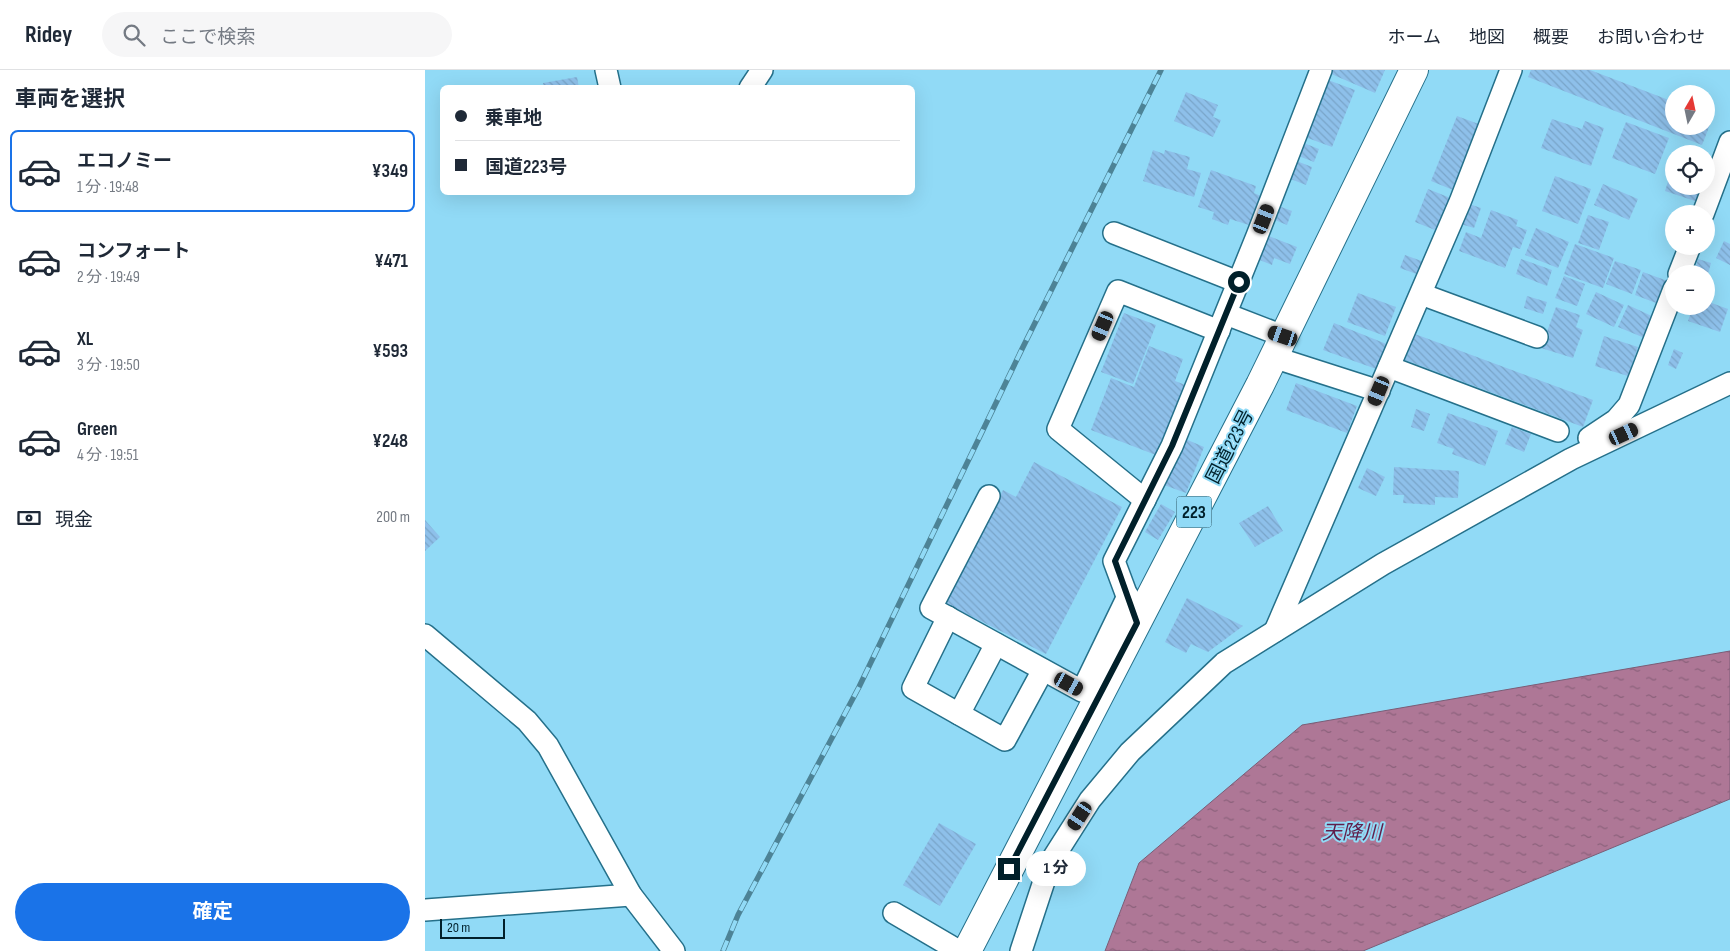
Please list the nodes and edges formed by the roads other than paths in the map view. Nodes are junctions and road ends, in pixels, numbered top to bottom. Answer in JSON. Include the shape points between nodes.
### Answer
{"nodes":[{"id":1,"x":606,"y":70,"type":"edge"},
{"id":2,"x":763,"y":70,"type":"edge"},
{"id":3,"x":1321,"y":70,"type":"edge"},
{"id":4,"x":1414,"y":70,"type":"edge"},
{"id":5,"x":1511,"y":70,"type":"edge"},
{"id":6,"x":609,"y":85,"type":"edge"},
{"id":7,"x":752,"y":85,"type":"edge"},
{"id":8,"x":1730,"y":142,"type":"edge"},
{"id":9,"x":1706,"y":205,"type":"edge"},
{"id":10,"x":1113,"y":233,"type":"dead end"},
{"id":11,"x":1239,"y":282,"type":"junction"},
{"id":12,"x":1421,"y":294,"type":"junction"},
{"id":13,"x":1665,"y":312,"type":"edge"},
{"id":14,"x":1222,"y":322,"type":"junction"},
{"id":15,"x":1537,"y":337,"type":"dead end"},
{"id":16,"x":1278,"y":347,"type":"junction"},
{"id":17,"x":1389,"y":367,"type":"junction"},
{"id":18,"x":1730,"y":383,"type":"edge"},
{"id":19,"x":1379,"y":391,"type":"junction"},
{"id":20,"x":1558,"y":431,"type":"dead end"},
{"id":21,"x":1571,"y":459,"type":"junction"},
{"id":22,"x":989,"y":496,"type":"dead end"},
{"id":23,"x":1145,"y":500,"type":"junction"},
{"id":24,"x":1127,"y":596,"type":"junction"},
{"id":25,"x":948,"y":617,"type":"junction"},
{"id":26,"x":1137,"y":623,"type":"junction"},
{"id":27,"x":1275,"y":631,"type":"junction"},
{"id":28,"x":425,"y":635,"type":"edge"},
{"id":29,"x":996,"y":644,"type":"junction"},
{"id":30,"x":1043,"y":670,"type":"junction"},
{"id":31,"x":959,"y":714,"type":"junction"},
{"id":32,"x":631,"y":895,"type":"junction"},
{"id":33,"x":425,"y":910,"type":"edge"},
{"id":34,"x":894,"y":913,"type":"dead end"},
{"id":35,"x":674,"y":951,"type":"edge"},
{"id":36,"x":959,"y":951,"type":"edge"},
{"id":37,"x":967,"y":951,"type":"edge"},
{"id":38,"x":1021,"y":951,"type":"edge"}],
"edges":[{"from":1,"to":6,"type":"street"},
{"from":2,"to":7,"type":"street"},
{"from":3,"to":11,"type":"street"},
{"from":4,"to":16,"type":"highway","name":"国道223号","number":"223"},
{"from":5,"to":12,"type":"street"},
{"from":8,"to":9,"type":"street"},
{"from":10,"to":11,"type":"street"},
{"from":11,"to":14,"type":"street"},
{"from":12,"to":15,"type":"street"},
{"from":12,"to":17,"type":"street"},
{"from":13,"to":21,"type":"street","via":[[1629,405],[1616,420],[1589,437]]},
{"from":14,"to":16,"type":"street"},
{"from":14,"to":23,"type":"street","via":[[1172,446]]},
{"from":14,"to":23,"type":"street","via":[[1118,291],[1058,429]]},
{"from":16,"to":19,"type":"street"},
{"from":16,"to":26,"type":"highway","name":"国道223号","number":"223"},
{"from":17,"to":19,"type":"street"},
{"from":17,"to":20,"type":"street"},
{"from":18,"to":21,"type":"street"},
{"from":19,"to":27,"type":"street"},
{"from":21,"to":27,"type":"street","via":[[1383,564]]},
{"from":22,"to":25,"type":"street","via":[[931,608]]},
{"from":23,"to":24,"type":"street","via":[[1115,561]]},
{"from":24,"to":26,"type":"street"},
{"from":24,"to":30,"type":"street","via":[[1082,691]]},
{"from":25,"to":29,"type":"street"},
{"from":25,"to":31,"type":"street","via":[[913,688]]},
{"from":26,"to":37,"type":"highway","name":"国道223号","number":"223"},
{"from":27,"to":38,"type":"street","via":[[1224,663],[1130,752],[1090,800],[1050,863]]},
{"from":28,"to":32,"type":"street","via":[[541,736]]},
{"from":29,"to":30,"type":"street"},
{"from":29,"to":31,"type":"street"},
{"from":30,"to":31,"type":"street","via":[[1005,740]]},
{"from":32,"to":33,"type":"street"},
{"from":32,"to":35,"type":"street"},
{"from":34,"to":36,"type":"street"}]}
